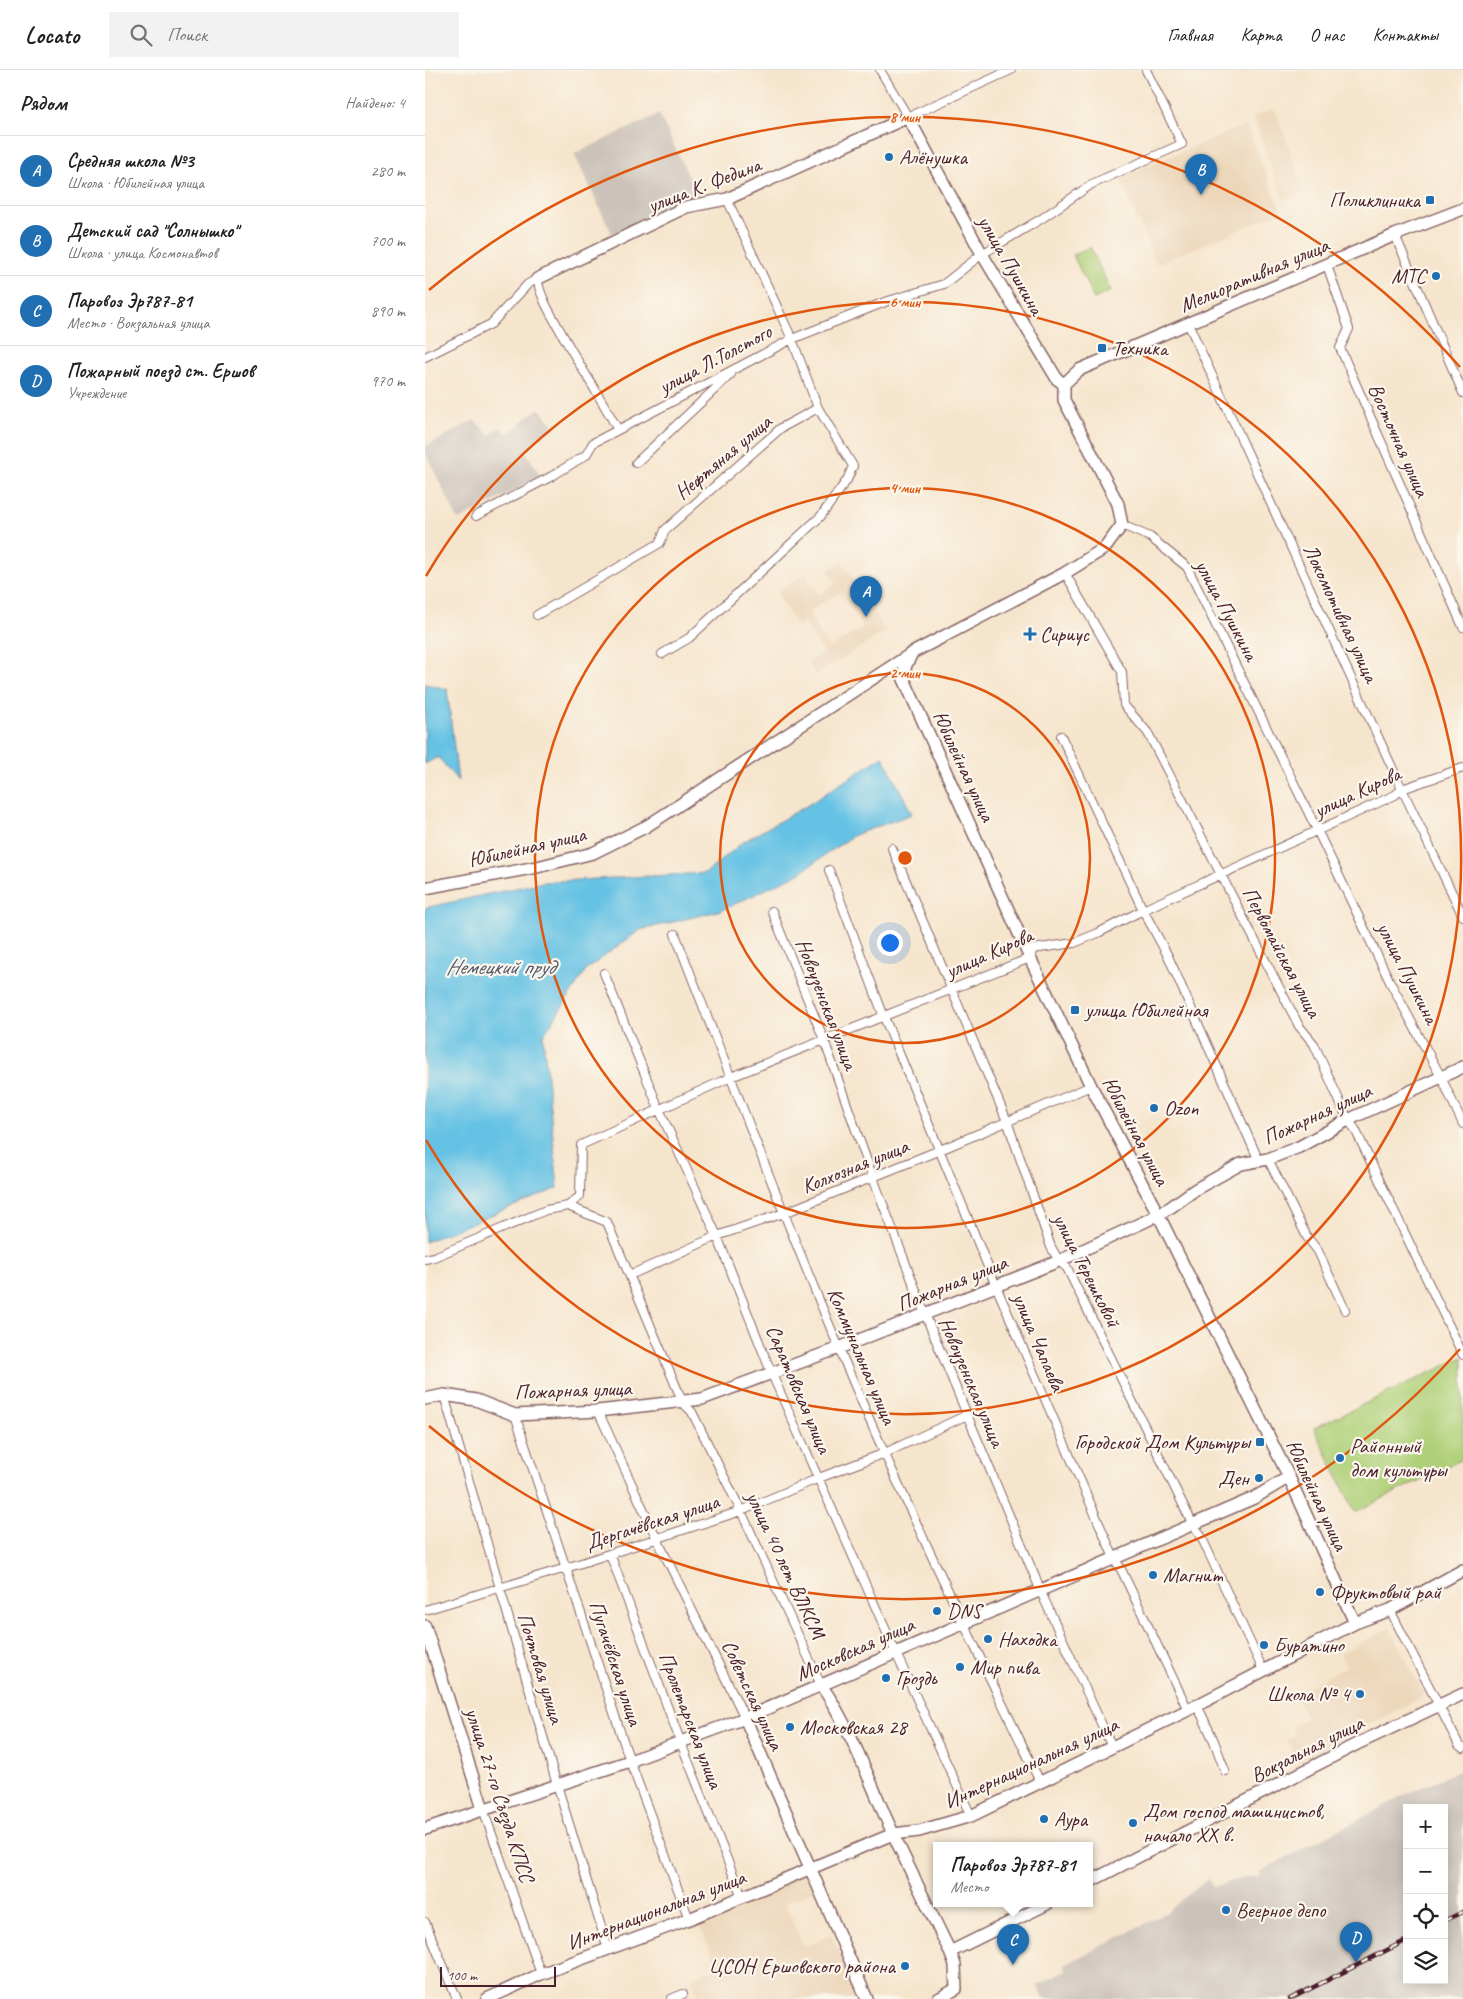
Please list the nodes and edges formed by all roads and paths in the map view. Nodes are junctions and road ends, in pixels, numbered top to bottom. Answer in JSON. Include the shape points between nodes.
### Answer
{"nodes":[{"id":1,"x":879,"y":70,"type":"edge"},
{"id":2,"x":1011,"y":70,"type":"edge"},
{"id":3,"x":1146,"y":70,"type":"edge"},
{"id":4,"x":908,"y":116,"type":"junction"},
{"id":5,"x":727,"y":199,"type":"junction"},
{"id":6,"x":1463,"y":209,"type":"edge"},
{"id":7,"x":1395,"y":235,"type":"junction"},
{"id":8,"x":982,"y":254,"type":"junction"},
{"id":9,"x":1327,"y":265,"type":"junction"},
{"id":10,"x":537,"y":279,"type":"junction"},
{"id":11,"x":1188,"y":324,"type":"junction"},
{"id":12,"x":792,"y":339,"type":"junction"},
{"id":13,"x":425,"y":356,"type":"edge"},
{"id":14,"x":739,"y":366,"type":"junction"},
{"id":15,"x":1064,"y":384,"type":"junction"},
{"id":16,"x":1463,"y":393,"type":"edge"},
{"id":17,"x":818,"y":408,"type":"junction"},
{"id":18,"x":618,"y":430,"type":"junction"},
{"id":19,"x":636,"y":463,"type":"dead end"},
{"id":20,"x":475,"y":516,"type":"dead end"},
{"id":21,"x":1122,"y":524,"type":"junction"},
{"id":22,"x":1065,"y":573,"type":"junction"},
{"id":23,"x":537,"y":615,"type":"dead end"},
{"id":24,"x":1463,"y":627,"type":"edge"},
{"id":25,"x":912,"y":652,"type":"junction"},
{"id":26,"x":662,"y":654,"type":"dead end"},
{"id":27,"x":1061,"y":736,"type":"dead end"},
{"id":28,"x":1463,"y":768,"type":"edge"},
{"id":29,"x":1402,"y":789,"type":"junction"},
{"id":30,"x":1317,"y":830,"type":"junction"},
{"id":31,"x":892,"y":848,"type":"dead end"},
{"id":32,"x":829,"y":870,"type":"dead end"},
{"id":33,"x":1221,"y":874,"type":"junction"},
{"id":34,"x":425,"y":888,"type":"edge"},
{"id":35,"x":1143,"y":910,"type":"junction"},
{"id":36,"x":772,"y":911,"type":"dead end"},
{"id":37,"x":1463,"y":916,"type":"edge"},
{"id":38,"x":675,"y":934,"type":"dead end"},
{"id":39,"x":1030,"y":958,"type":"junction"},
{"id":40,"x":603,"y":973,"type":"dead end"},
{"id":41,"x":951,"y":989,"type":"junction"},
{"id":42,"x":884,"y":1017,"type":"junction"},
{"id":43,"x":824,"y":1040,"type":"junction"},
{"id":44,"x":1463,"y":1067,"type":"edge"},
{"id":45,"x":731,"y":1077,"type":"junction"},
{"id":46,"x":1441,"y":1077,"type":"junction"},
{"id":47,"x":1091,"y":1086,"type":"junction"},
{"id":48,"x":659,"y":1109,"type":"junction"},
{"id":49,"x":1348,"y":1120,"type":"junction"},
{"id":50,"x":1007,"y":1122,"type":"junction"},
{"id":51,"x":1463,"y":1124,"type":"edge"},
{"id":52,"x":940,"y":1150,"type":"junction"},
{"id":53,"x":1263,"y":1160,"type":"junction"},
{"id":54,"x":873,"y":1178,"type":"junction"},
{"id":55,"x":568,"y":1206,"type":"junction"},
{"id":56,"x":784,"y":1213,"type":"junction"},
{"id":57,"x":1158,"y":1214,"type":"junction"},
{"id":58,"x":717,"y":1236,"type":"junction"},
{"id":59,"x":425,"y":1259,"type":"edge"},
{"id":60,"x":1059,"y":1261,"type":"junction"},
{"id":61,"x":630,"y":1275,"type":"junction"},
{"id":62,"x":996,"y":1286,"type":"junction"},
{"id":63,"x":1345,"y":1310,"type":"dead end"},
{"id":64,"x":925,"y":1314,"type":"junction"},
{"id":65,"x":839,"y":1348,"type":"junction"},
{"id":66,"x":1463,"y":1354,"type":"edge"},
{"id":67,"x":771,"y":1372,"type":"junction"},
{"id":68,"x":443,"y":1396,"type":"junction"},
{"id":69,"x":425,"y":1399,"type":"edge"},
{"id":70,"x":683,"y":1402,"type":"junction"},
{"id":71,"x":597,"y":1411,"type":"junction"},
{"id":72,"x":515,"y":1415,"type":"junction"},
{"id":73,"x":967,"y":1415,"type":"junction"},
{"id":74,"x":885,"y":1453,"type":"junction"},
{"id":75,"x":1289,"y":1477,"type":"junction"},
{"id":76,"x":819,"y":1478,"type":"junction"},
{"id":77,"x":741,"y":1511,"type":"junction"},
{"id":78,"x":1193,"y":1525,"type":"junction"},
{"id":79,"x":657,"y":1539,"type":"junction"},
{"id":80,"x":610,"y":1554,"type":"junction"},
{"id":81,"x":1114,"y":1558,"type":"junction"},
{"id":82,"x":566,"y":1568,"type":"junction"},
{"id":83,"x":1463,"y":1570,"type":"edge"},
{"id":84,"x":499,"y":1588,"type":"junction"},
{"id":85,"x":1042,"y":1590,"type":"junction"},
{"id":86,"x":425,"y":1610,"type":"edge"},
{"id":87,"x":1390,"y":1610,"type":"junction"},
{"id":88,"x":963,"y":1623,"type":"junction"},
{"id":89,"x":1355,"y":1623,"type":"junction"},
{"id":90,"x":425,"y":1626,"type":"edge"},
{"id":91,"x":896,"y":1651,"type":"junction"},
{"id":92,"x":1263,"y":1670,"type":"junction"},
{"id":93,"x":821,"y":1685,"type":"junction"},
{"id":94,"x":1463,"y":1694,"type":"edge"},
{"id":95,"x":1438,"y":1706,"type":"junction"},
{"id":96,"x":1192,"y":1707,"type":"junction"},
{"id":97,"x":745,"y":1718,"type":"junction"},
{"id":98,"x":681,"y":1743,"type":"junction"},
{"id":99,"x":1112,"y":1748,"type":"junction"},
{"id":100,"x":1463,"y":1748,"type":"edge"},
{"id":101,"x":630,"y":1761,"type":"junction"},
{"id":102,"x":1225,"y":1771,"type":"dead end"},
{"id":103,"x":1040,"y":1782,"type":"junction"},
{"id":104,"x":557,"y":1785,"type":"junction"},
{"id":105,"x":483,"y":1809,"type":"junction"},
{"id":106,"x":971,"y":1816,"type":"junction"},
{"id":107,"x":425,"y":1829,"type":"edge"},
{"id":108,"x":893,"y":1834,"type":"junction"},
{"id":109,"x":810,"y":1868,"type":"junction"},
{"id":110,"x":1093,"y":1880,"type":"edge"},
{"id":111,"x":742,"y":1897,"type":"junction"},
{"id":112,"x":1041,"y":1907,"type":"edge"},
{"id":113,"x":689,"y":1919,"type":"junction"},
{"id":114,"x":425,"y":1922,"type":"edge"},
{"id":115,"x":608,"y":1949,"type":"junction"},
{"id":116,"x":951,"y":1952,"type":"junction"},
{"id":117,"x":541,"y":1974,"type":"junction"},
{"id":118,"x":683,"y":1994,"type":"dead end"},
{"id":119,"x":457,"y":1999,"type":"edge"},
{"id":120,"x":487,"y":1999,"type":"edge"},
{"id":121,"x":671,"y":1999,"type":"edge"},
{"id":122,"x":867,"y":1999,"type":"edge"},
{"id":123,"x":938,"y":1999,"type":"edge"}],
"edges":[{"from":1,"to":4,"type":"street","name":"улица Пушкина"},
{"from":2,"to":4,"type":"street","name":"улица К. Федина"},
{"from":3,"to":8,"type":"street","name":"улица Л.Толстого","via":[[1182,144],[1092,184]]},
{"from":4,"to":5,"type":"street","name":"улица К. Федина"},
{"from":4,"to":8,"type":"street","name":"улица Пушкина"},
{"from":5,"to":10,"type":"street","name":"улица К. Федина","via":[[686,207]]},
{"from":5,"to":12,"type":"street"},
{"from":6,"to":7,"type":"street","name":"Мелиоративная улица"},
{"from":7,"to":9,"type":"street","name":"Мелиоративная улица"},
{"from":7,"to":16,"type":"street"},
{"from":8,"to":12,"type":"street","name":"улица Л.Толстого","via":[[944,284],[885,302]]},
{"from":8,"to":15,"type":"street","name":"улица Пушкина","via":[[1057,379]]},
{"from":9,"to":11,"type":"street","name":"Мелиоративная улица"},
{"from":9,"to":24,"type":"street","name":"Восточная улица","via":[[1349,329],[1340,348]]},
{"from":10,"to":13,"type":"street","name":"улица К. Федина","via":[[528,284],[491,324]]},
{"from":10,"to":18,"type":"street","via":[[541,295]]},
{"from":11,"to":15,"type":"street","name":"Мелиоративная улица","via":[[1079,370]]},
{"from":11,"to":29,"type":"street","name":"Локомотивная улица"},
{"from":12,"to":14,"type":"street","name":"улица Л.Толстого"},
{"from":12,"to":17,"type":"street"},
{"from":14,"to":18,"type":"street","name":"улица Л.Толстого"},
{"from":14,"to":19,"type":"street"},
{"from":15,"to":21,"type":"street","name":"улица Пушкина","via":[[1064,400],[1118,504]]},
{"from":17,"to":23,"type":"street","name":"Нефтяная улица","via":[[781,428],[665,530],[660,543]]},
{"from":17,"to":26,"type":"street","via":[[853,466],[847,480],[821,516],[689,638]]},
{"from":18,"to":20,"type":"street","name":"улица Л.Толстого","via":[[593,443],[586,455],[552,476]]},
{"from":21,"to":22,"type":"street","name":"Юбилейная улица","via":[[1105,548]]},
{"from":21,"to":30,"type":"street","name":"улица Пушкина","via":[[1150,537],[1187,567]]},
{"from":22,"to":25,"type":"street","name":"Юбилейная улица"},
{"from":22,"to":33,"type":"street","name":"Первомайская улица","via":[[1122,672],[1124,705],[1148,733]]},
{"from":25,"to":34,"type":"street","name":"Юбилейная улица","via":[[647,826],[609,845],[537,867]]},
{"from":25,"to":39,"type":"street","name":"Юбилейная улица","via":[[903,678]]},
{"from":27,"to":35,"type":"street"},
{"from":28,"to":29,"type":"street","name":"улица Кирова"},
{"from":29,"to":30,"type":"street","name":"улица Кирова"},
{"from":29,"to":37,"type":"street","name":"Локомотивная улица"},
{"from":30,"to":33,"type":"street","name":"улица Кирова"},
{"from":30,"to":46,"type":"street","name":"улица Пушкина","via":[[1390,982]]},
{"from":31,"to":41,"type":"street","name":"улица Терешковой"},
{"from":32,"to":42,"type":"street","name":"улица Чапаева"},
{"from":33,"to":35,"type":"street","name":"улица Кирова"},
{"from":33,"to":49,"type":"street","name":"Первомайская улица","via":[[1299,1026],[1315,1044]]},
{"from":35,"to":39,"type":"street","name":"улица Кирова","via":[[1074,943],[1033,949]]},
{"from":35,"to":53,"type":"street","via":[[1169,956]]},
{"from":36,"to":43,"type":"street","name":"Новоузенская улица"},
{"from":38,"to":45,"type":"street","name":"Коммунальная улица"},
{"from":39,"to":41,"type":"street","name":"улица Кирова"},
{"from":39,"to":47,"type":"street","name":"Юбилейная улица"},
{"from":40,"to":48,"type":"street","name":"Саратовская улица"},
{"from":41,"to":42,"type":"street","name":"улица Кирова"},
{"from":41,"to":50,"type":"street","name":"улица Терешковой"},
{"from":42,"to":43,"type":"street","name":"улица Кирова"},
{"from":42,"to":52,"type":"street","name":"улица Чапаева"},
{"from":43,"to":45,"type":"street","name":"улица Кирова"},
{"from":43,"to":54,"type":"street","name":"Новоузенская улица"},
{"from":44,"to":46,"type":"street","name":"Пожарная улица"},
{"from":45,"to":48,"type":"street","name":"улица Кирова"},
{"from":45,"to":56,"type":"street","name":"Коммунальная улица"},
{"from":46,"to":49,"type":"street","name":"Пожарная улица"},
{"from":46,"to":51,"type":"street","name":"улица Пушкина"},
{"from":47,"to":50,"type":"street","name":"Колхозная улица"},
{"from":47,"to":57,"type":"street","name":"Юбилейная улица"},
{"from":48,"to":55,"type":"street","name":"улица Кирова","via":[[581,1145],[580,1196]]},
{"from":48,"to":58,"type":"street","name":"Саратовская улица"},
{"from":49,"to":53,"type":"street","name":"Пожарная улица","via":[[1299,1147]]},
{"from":49,"to":66,"type":"street","name":"Первомайская улица"},
{"from":50,"to":52,"type":"street","name":"Колхозная улица"},
{"from":50,"to":60,"type":"street","name":"улица Терешковой","via":[[1051,1247]]},
{"from":52,"to":54,"type":"street","name":"Колхозная улица"},
{"from":52,"to":62,"type":"street","name":"улица Чапаева"},
{"from":53,"to":57,"type":"street","name":"Пожарная улица","via":[[1241,1164]]},
{"from":53,"to":63,"type":"street","via":[[1317,1251]]},
{"from":54,"to":56,"type":"street","name":"Колхозная улица"},
{"from":54,"to":64,"type":"street","name":"Новоузенская улица"},
{"from":55,"to":59,"type":"street","via":[[546,1210]]},
{"from":55,"to":61,"type":"street","name":"улица 40 лет ВЛКСМ","via":[[607,1222]]},
{"from":56,"to":58,"type":"street","name":"Колхозная улица"},
{"from":56,"to":65,"type":"street","name":"Коммунальная улица"},
{"from":57,"to":60,"type":"street","name":"Пожарная улица"},
{"from":57,"to":75,"type":"street","name":"Юбилейная улица"},
{"from":58,"to":61,"type":"street","name":"Колхозная улица"},
{"from":58,"to":67,"type":"street","name":"Саратовская улица"},
{"from":60,"to":62,"type":"street","name":"Пожарная улица"},
{"from":60,"to":78,"type":"street","name":"улица Терешковой","via":[[1067,1268]]},
{"from":61,"to":70,"type":"street","name":"улица 40 лет ВЛКСМ"},
{"from":62,"to":64,"type":"street","name":"Пожарная улица"},
{"from":62,"to":81,"type":"street","name":"улица Чапаева"},
{"from":64,"to":65,"type":"street","name":"Пожарная улица"},
{"from":64,"to":73,"type":"street","name":"Новоузенская улица"},
{"from":65,"to":67,"type":"street","name":"Пожарная улица"},
{"from":65,"to":74,"type":"street","name":"Коммунальная улица"},
{"from":67,"to":70,"type":"street","name":"Пожарная улица","via":[[702,1399]]},
{"from":67,"to":76,"type":"street","name":"Саратовская улица"},
{"from":68,"to":69,"type":"street","name":"Пожарная улица"},
{"from":68,"to":72,"type":"street","name":"Пожарная улица","via":[[477,1400]]},
{"from":68,"to":84,"type":"street","name":"Почтовая улица"},
{"from":70,"to":71,"type":"street","name":"Пожарная улица"},
{"from":70,"to":77,"type":"street","name":"улица 40 лет ВЛКСМ","via":[[692,1412]]},
{"from":71,"to":72,"type":"street","name":"Пожарная улица"},
{"from":71,"to":79,"type":"street","name":"Советская улица"},
{"from":72,"to":82,"type":"street","name":"Пугачёвская улица"},
{"from":73,"to":74,"type":"street","name":"Дергачёвская улица"},
{"from":73,"to":85,"type":"street","name":"Новоузенская улица"},
{"from":74,"to":76,"type":"street","name":"Дергачёвская улица"},
{"from":74,"to":88,"type":"street","name":"Коммунальная улица"},
{"from":75,"to":78,"type":"street","name":"Московская улица","via":[[1254,1498]]},
{"from":75,"to":89,"type":"street","name":"Юбилейная улица"},
{"from":76,"to":77,"type":"street","name":"Дергачёвская улица"},
{"from":76,"to":91,"type":"street","name":"Саратовская улица"},
{"from":77,"to":79,"type":"street","name":"Дергачёвская улица"},
{"from":77,"to":93,"type":"street","name":"улица 40 лет ВЛКСМ"},
{"from":78,"to":81,"type":"street","name":"Московская улица"},
{"from":78,"to":92,"type":"street","name":"улица Терешковой"},
{"from":79,"to":80,"type":"street","name":"Дергачёвская улица"},
{"from":79,"to":97,"type":"street","name":"Советская улица"},
{"from":80,"to":82,"type":"street","name":"Дергачёвская улица"},
{"from":80,"to":98,"type":"street","name":"Пролетарская улица"},
{"from":81,"to":85,"type":"street","name":"Московская улица"},
{"from":81,"to":96,"type":"street","name":"улица Чапаева"},
{"from":82,"to":84,"type":"street","name":"Дергачёвская улица"},
{"from":82,"to":101,"type":"street","name":"Пугачёвская улица"},
{"from":83,"to":87,"type":"street","name":"Интернациональная улица"},
{"from":84,"to":86,"type":"street","name":"Дергачёвская улица"},
{"from":84,"to":104,"type":"street","name":"Почтовая улица"},
{"from":85,"to":88,"type":"street","name":"Московская улица"},
{"from":85,"to":99,"type":"street","name":"Новоузенская улица"},
{"from":87,"to":89,"type":"street","name":"Интернациональная улица"},
{"from":87,"to":95,"type":"street"},
{"from":88,"to":91,"type":"street","name":"Московская улица"},
{"from":88,"to":103,"type":"street","name":"Коммунальная улица"},
{"from":89,"to":92,"type":"street","name":"Интернациональная улица"},
{"from":90,"to":105,"type":"street","name":"улица 27-го Съезда КПСС"},
{"from":91,"to":93,"type":"street","name":"Московская улица"},
{"from":91,"to":106,"type":"street","name":"Саратовская улица"},
{"from":92,"to":96,"type":"street","name":"Интернациональная улица"},
{"from":93,"to":97,"type":"street","name":"Московская улица"},
{"from":93,"to":108,"type":"street","name":"улица 40 лет ВЛКСМ","via":[[860,1758]]},
{"from":94,"to":95,"type":"street","name":"Вокзальная улица"},
{"from":95,"to":100,"type":"street"},
{"from":95,"to":110,"type":"street","name":"Вокзальная улица","via":[[1357,1744]]},
{"from":96,"to":99,"type":"street","name":"Интернациональная улица"},
{"from":96,"to":102,"type":"street","name":"улица Чапаева","via":[[1214,1741]]},
{"from":97,"to":98,"type":"street","name":"Московская улица"},
{"from":97,"to":109,"type":"street","name":"Советская улица"},
{"from":98,"to":101,"type":"street","name":"Московская улица"},
{"from":98,"to":111,"type":"street","name":"Пролетарская улица"},
{"from":99,"to":103,"type":"street","name":"Интернациональная улица"},
{"from":101,"to":104,"type":"street","name":"Московская улица"},
{"from":101,"to":113,"type":"street","name":"Пугачёвская улица"},
{"from":103,"to":106,"type":"street","name":"Интернациональная улица"},
{"from":104,"to":105,"type":"street","name":"Московская улица"},
{"from":104,"to":115,"type":"street","name":"Почтовая улица"},
{"from":105,"to":107,"type":"street","name":"Московская улица"},
{"from":105,"to":117,"type":"street","name":"улица 27-го Съезда КПСС"},
{"from":106,"to":108,"type":"street","name":"Интернациональная улица","via":[[919,1831]]},
{"from":108,"to":109,"type":"street","name":"Интернациональная улица"},
{"from":108,"to":116,"type":"street","name":"улица 40 лет ВЛКСМ"},
{"from":109,"to":111,"type":"street","name":"Интернациональная улица"},
{"from":109,"to":122,"type":"street","name":"Советская улица"},
{"from":111,"to":113,"type":"street","name":"Интернациональная улица"},
{"from":112,"to":116,"type":"street"},
{"from":113,"to":115,"type":"street","name":"Интернациональная улица"},
{"from":114,"to":119,"type":"street"},
{"from":115,"to":117,"type":"street","name":"Интернациональная улица"},
{"from":116,"to":123,"type":"street","name":"улица 40 лет ВЛКСМ","via":[[956,1989]]},
{"from":117,"to":120,"type":"street","name":"Интернациональная улица"},
{"from":118,"to":121,"type":"street"}]}
